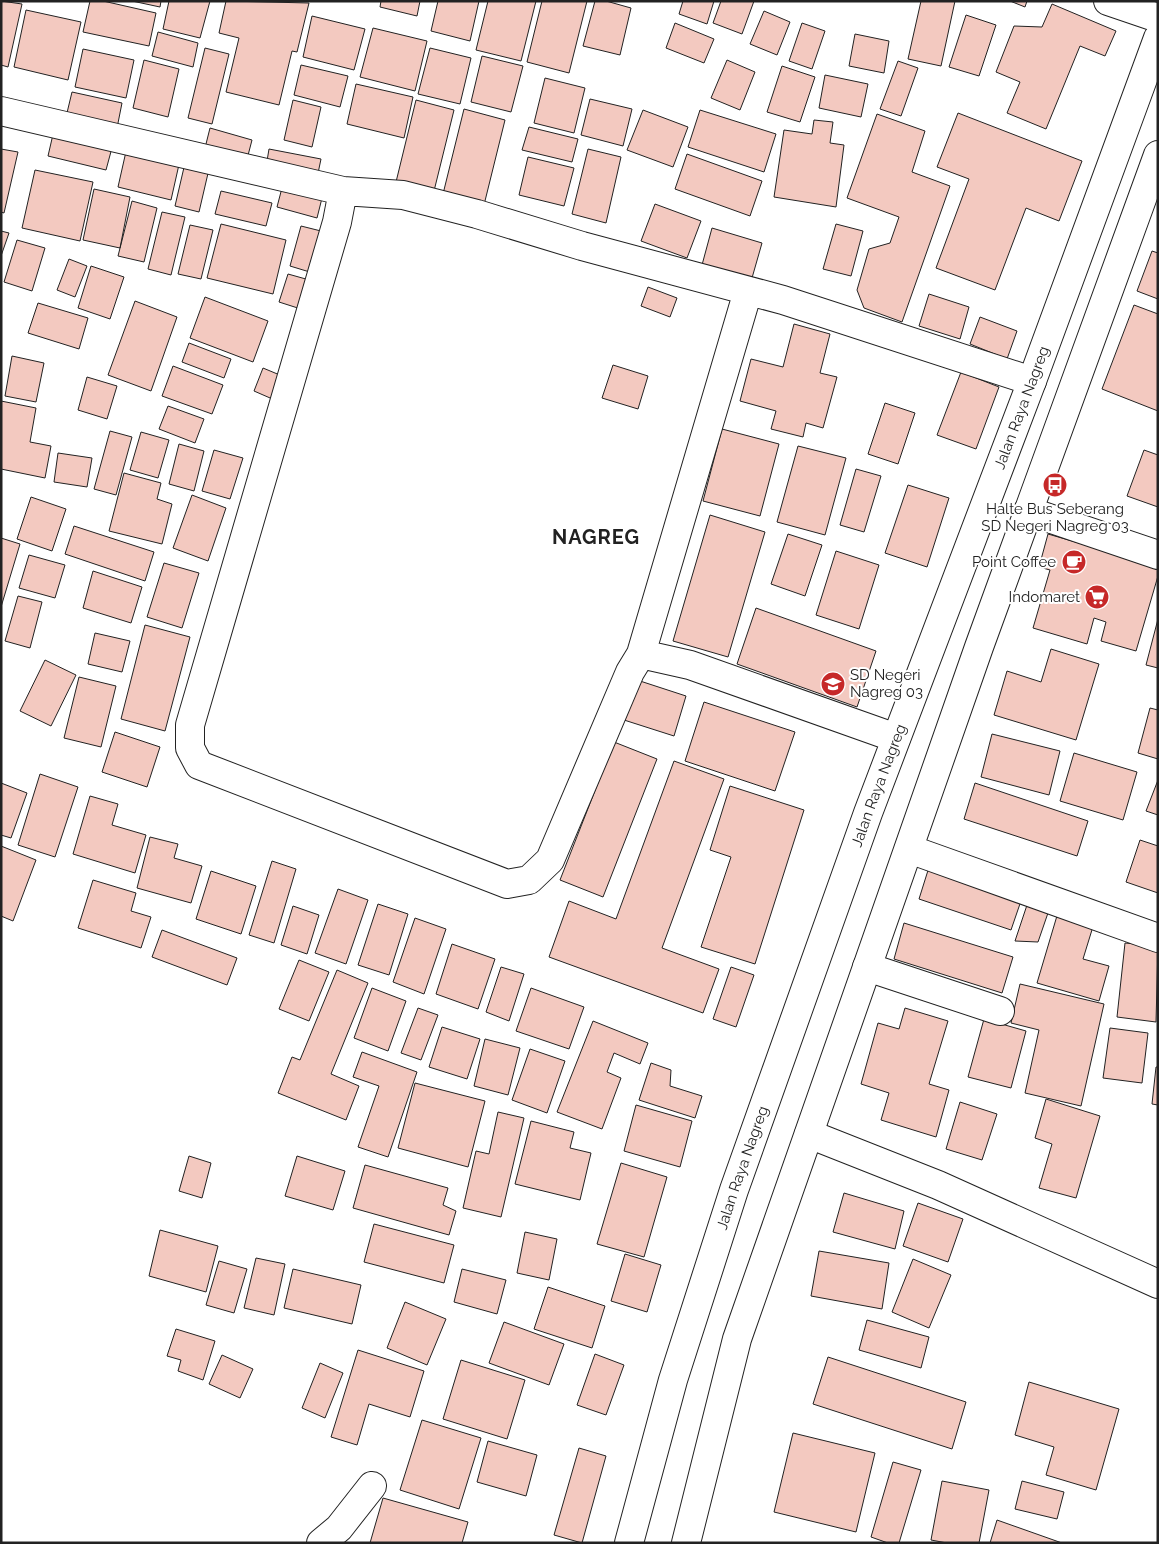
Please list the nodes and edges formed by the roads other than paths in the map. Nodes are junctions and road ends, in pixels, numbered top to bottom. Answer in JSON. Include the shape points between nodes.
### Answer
{"nodes":[{"id":1,"x":1108,"y":1,"type":"edge"},
{"id":2,"x":1158,"y":18,"type":"edge"},
{"id":3,"x":1158,"y":38,"type":"edge"},
{"id":4,"x":1,"y":112,"type":"edge"},
{"id":5,"x":1158,"y":155,"type":"edge"},
{"id":6,"x":343,"y":190,"type":"junction"},
{"id":7,"x":748,"y":291,"type":"junction"},
{"id":8,"x":1032,"y":381,"type":"junction"},
{"id":9,"x":1028,"y":511,"type":"junction"},
{"id":10,"x":1158,"y":555,"type":"edge"},
{"id":11,"x":641,"y":654,"type":"junction"},
{"id":12,"x":896,"y":738,"type":"junction"},
{"id":13,"x":909,"y":849,"type":"junction"},
{"id":14,"x":1158,"y":938,"type":"edge"},
{"id":15,"x":866,"y":967,"type":"junction"},
{"id":16,"x":1000,"y":1011,"type":"dead end"},
{"id":17,"x":808,"y":1134,"type":"junction"},
{"id":18,"x":1158,"y":1284,"type":"edge"},
{"id":19,"x":372,"y":1486,"type":"dead end"},
{"id":20,"x":321,"y":1543,"type":"edge"},
{"id":21,"x":629,"y":1543,"type":"edge"},
{"id":22,"x":686,"y":1543,"type":"edge"}],
"edges":[{"from":1,"to":2,"type":"main road"},
{"from":3,"to":8,"type":"main road","name":"Jalan Raya Nagreg"},
{"from":4,"to":6,"type":"main road"},
{"from":5,"to":9,"type":"main road"},
{"from":6,"to":7,"type":"main road","via":[[403,195]]},
{"from":6,"to":11,"type":"main road","via":[[332,241],[190,725],[190,748],[199,765],[507,884],[529,880],[550,860],[630,672]]},
{"from":7,"to":8,"type":"main road"},
{"from":7,"to":11,"type":"main road"},
{"from":8,"to":12,"type":"main road","name":"Jalan Raya Nagreg"},
{"from":9,"to":10,"type":"main road"},
{"from":9,"to":13,"type":"main road"},
{"from":11,"to":12,"type":"main road","via":[[706,670]]},
{"from":12,"to":21,"type":"main road","name":"Jalan Raya Nagreg","via":[[734,1190],[673,1380]]},
{"from":13,"to":14,"type":"main road"},
{"from":13,"to":15,"type":"main road"},
{"from":15,"to":16,"type":"main road"},
{"from":15,"to":17,"type":"main road"},
{"from":17,"to":18,"type":"main road","via":[[946,1188]]},
{"from":17,"to":22,"type":"main road","via":[[737,1339]]},
{"from":19,"to":20,"type":"main road","via":[[339,1528]]}]}
